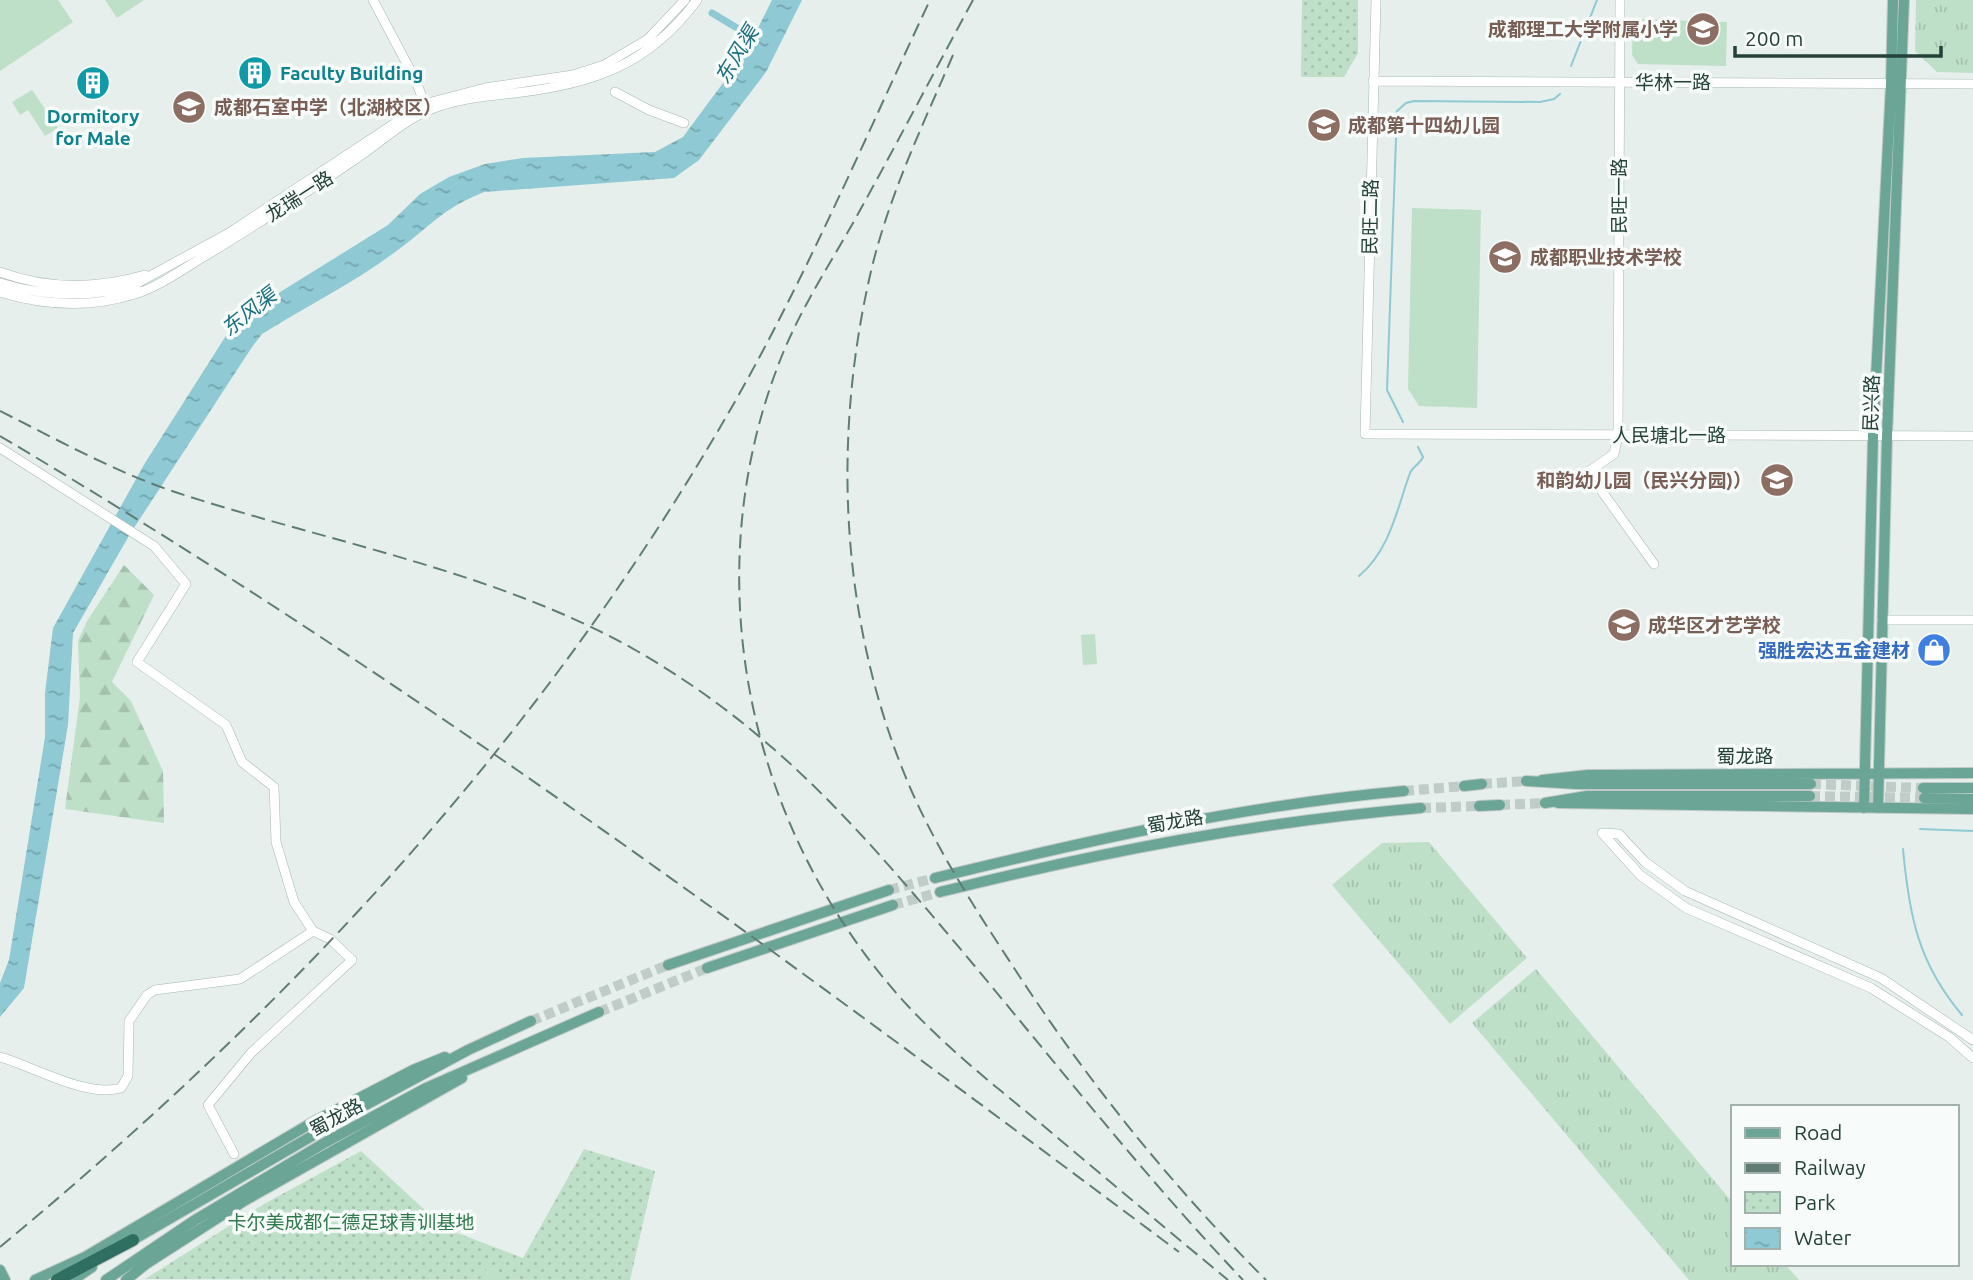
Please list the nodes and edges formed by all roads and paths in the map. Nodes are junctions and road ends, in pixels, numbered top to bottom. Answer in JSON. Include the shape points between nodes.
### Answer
{"nodes":[{"id":1,"x":373,"y":0,"type":"edge"},
{"id":2,"x":685,"y":0,"type":"edge"},
{"id":3,"x":697,"y":0,"type":"edge"},
{"id":4,"x":1376,"y":0,"type":"edge"},
{"id":5,"x":1620,"y":0,"type":"edge"},
{"id":6,"x":1892,"y":0,"type":"edge"},
{"id":7,"x":1904,"y":0,"type":"edge"},
{"id":8,"x":1373,"y":81,"type":"junction"},
{"id":9,"x":1620,"y":82,"type":"junction"},
{"id":10,"x":1897,"y":83,"type":"junction"},
{"id":11,"x":1973,"y":84,"type":"edge"},
{"id":12,"x":615,"y":92,"type":"dead end"},
{"id":13,"x":426,"y":107,"type":"junction"},
{"id":14,"x":684,"y":123,"type":"dead end"},
{"id":15,"x":0,"y":272,"type":"edge"},
{"id":16,"x":168,"y":273,"type":"junction"},
{"id":17,"x":0,"y":283,"type":"edge"},
{"id":18,"x":0,"y":292,"type":"edge"},
{"id":19,"x":1365,"y":434,"type":"joint"},
{"id":20,"x":1618,"y":435,"type":"junction"},
{"id":21,"x":1873,"y":436,"type":"junction"},
{"id":22,"x":1887,"y":436,"type":"junction"},
{"id":23,"x":1973,"y":436,"type":"edge"},
{"id":24,"x":0,"y":448,"type":"edge"},
{"id":25,"x":1654,"y":564,"type":"dead end"},
{"id":26,"x":1882,"y":620,"type":"junction"},
{"id":27,"x":1973,"y":620,"type":"edge"},
{"id":28,"x":1865,"y":773,"type":"junction"},
{"id":29,"x":1879,"y":773,"type":"junction"},
{"id":30,"x":1973,"y":773,"type":"edge"},
{"id":31,"x":1542,"y":779,"type":"junction"},
{"id":32,"x":1526,"y":781,"type":"tunnel mouth"},
{"id":33,"x":1482,"y":784,"type":"tunnel mouth"},
{"id":34,"x":1811,"y":784,"type":"tunnel mouth"},
{"id":35,"x":1464,"y":786,"type":"tunnel mouth"},
{"id":36,"x":1973,"y":788,"type":"edge"},
{"id":37,"x":1404,"y":791,"type":"tunnel mouth"},
{"id":38,"x":1811,"y":796,"type":"tunnel mouth"},
{"id":39,"x":1973,"y":799,"type":"edge"},
{"id":40,"x":1545,"y":803,"type":"tunnel mouth"},
{"id":41,"x":1558,"y":803,"type":"junction"},
{"id":42,"x":1500,"y":805,"type":"tunnel mouth"},
{"id":43,"x":1479,"y":806,"type":"tunnel mouth"},
{"id":44,"x":1421,"y":808,"type":"tunnel mouth"},
{"id":45,"x":1864,"y":808,"type":"junction"},
{"id":46,"x":1878,"y":808,"type":"junction"},
{"id":47,"x":1973,"y":809,"type":"edge"},
{"id":48,"x":935,"y":878,"type":"tunnel mouth"},
{"id":49,"x":889,"y":890,"type":"tunnel mouth"},
{"id":50,"x":940,"y":892,"type":"tunnel mouth"},
{"id":51,"x":893,"y":905,"type":"tunnel mouth"},
{"id":52,"x":313,"y":931,"type":"junction"},
{"id":53,"x":668,"y":965,"type":"tunnel mouth"},
{"id":54,"x":708,"y":968,"type":"tunnel mouth"},
{"id":55,"x":599,"y":1012,"type":"tunnel mouth"},
{"id":56,"x":531,"y":1021,"type":"tunnel mouth"},
{"id":57,"x":1973,"y":1040,"type":"edge"},
{"id":58,"x":468,"y":1050,"type":"junction"},
{"id":59,"x":0,"y":1057,"type":"edge"},
{"id":60,"x":1973,"y":1058,"type":"edge"},
{"id":61,"x":478,"y":1066,"type":"junction"},
{"id":62,"x":234,"y":1154,"type":"dead end"},
{"id":63,"x":133,"y":1240,"type":"junction"},
{"id":64,"x":35,"y":1280,"type":"edge"},
{"id":65,"x":57,"y":1280,"type":"edge"},
{"id":66,"x":73,"y":1280,"type":"edge"},
{"id":67,"x":106,"y":1280,"type":"edge"},
{"id":68,"x":126,"y":1280,"type":"edge"}],
"edges":[{"from":1,"to":13,"type":"street"},
{"from":2,"to":13,"type":"street","via":[[648,39],[604,65],[573,75],[485,88]]},
{"from":3,"to":13,"type":"street","via":[[677,26],[653,46],[606,74],[576,84]]},
{"from":4,"to":8,"type":"street","name":"民旺二路"},
{"from":5,"to":9,"type":"street","name":"民旺一路"},
{"from":6,"to":10,"type":"main road","name":"民兴路"},
{"from":7,"to":10,"type":"main road","name":"民兴路"},
{"from":8,"to":9,"type":"street","name":"华林一路"},
{"from":8,"to":19,"type":"street","name":"民旺二路"},
{"from":9,"to":10,"type":"street","name":"华林一路"},
{"from":9,"to":20,"type":"street","name":"民旺一路"},
{"from":10,"to":11,"type":"street","name":"华林一路"},
{"from":10,"to":21,"type":"main road","name":"民兴路"},
{"from":10,"to":22,"type":"main road","name":"民兴路"},
{"from":12,"to":14,"type":"street"},
{"from":13,"to":16,"type":"street","name":"龙瑞一路","via":[[244,232]]},
{"from":15,"to":16,"type":"street","via":[[62,286],[102,285]]},
{"from":16,"to":17,"type":"street","via":[[130,287],[69,295],[42,294]]},
{"from":16,"to":18,"type":"street","via":[[137,293],[78,304],[42,303]]},
{"from":19,"to":20,"type":"street","name":"人民塘北一路"},
{"from":20,"to":21,"type":"street","name":"人民塘北一路"},
{"from":20,"to":25,"type":"street","via":[[1614,454],[1588,472]]},
{"from":21,"to":22,"type":"street","name":"人民塘北一路"},
{"from":21,"to":28,"type":"main road","name":"民兴路"},
{"from":22,"to":23,"type":"street","name":"人民塘北一路"},
{"from":22,"to":26,"type":"main road","name":"民兴路"},
{"from":24,"to":52,"type":"street","via":[[142,537],[186,584],[137,662],[226,725],[242,762],[274,787],[274,826],[281,859],[294,902]]},
{"from":26,"to":27,"type":"street"},
{"from":26,"to":29,"type":"main road","name":"民兴路"},
{"from":28,"to":29,"type":"main road","name":"蜀龙路"},
{"from":28,"to":31,"type":"main road","name":"蜀龙路"},
{"from":28,"to":45,"type":"main road","name":"民兴路"},
{"from":29,"to":30,"type":"main road","name":"蜀龙路"},
{"from":29,"to":46,"type":"main road","name":"民兴路"},
{"from":31,"to":32,"type":"main road","name":"蜀龙路"},
{"from":31,"to":34,"type":"main road","name":"蜀龙路","via":[[1577,784]]},
{"from":33,"to":35,"type":"main road"},
{"from":36,"to":39,"type":"main road","via":[[1924,793]]},
{"from":37,"to":48,"type":"main road","name":"蜀龙路","via":[[1309,801],[1158,827]]},
{"from":38,"to":41,"type":"main road","name":"蜀龙路","via":[[1587,796]]},
{"from":40,"to":41,"type":"main road","name":"蜀龙路"},
{"from":41,"to":45,"type":"main road","name":"蜀龙路"},
{"from":42,"to":43,"type":"main road"},
{"from":44,"to":50,"type":"main road","name":"蜀龙路","via":[[1160,841]]},
{"from":45,"to":46,"type":"main road","name":"蜀龙路"},
{"from":46,"to":47,"type":"main road","name":"蜀龙路"},
{"from":49,"to":53,"type":"main road"},
{"from":51,"to":54,"type":"main road"},
{"from":52,"to":59,"type":"street","via":[[240,979],[155,990],[147,995],[129,1021],[128,1076],[121,1088],[104,1090],[48,1078]]},
{"from":52,"to":62,"type":"street","via":[[330,939],[352,960],[251,1053],[208,1105]]},
{"from":55,"to":61,"type":"main road","name":"蜀龙路"},
{"from":56,"to":58,"type":"main road","name":"蜀龙路"},
{"from":57,"to":60,"type":"street","via":[[1881,978],[1685,891],[1645,862],[1619,834],[1602,833],[1640,875],[1686,908],[1871,988],[1949,1037]]},
{"from":58,"to":63,"type":"main road","name":"蜀龙路"},
{"from":58,"to":64,"type":"main road","via":[[434,1060],[346,1105],[85,1257]]},
{"from":61,"to":67,"type":"main road","name":"蜀龙路","via":[[426,1088],[252,1185]]},
{"from":61,"to":68,"type":"main road","via":[[448,1088],[233,1208]]},
{"from":63,"to":65,"type":"highway"},
{"from":63,"to":66,"type":"main road","name":"蜀龙路"}]}
